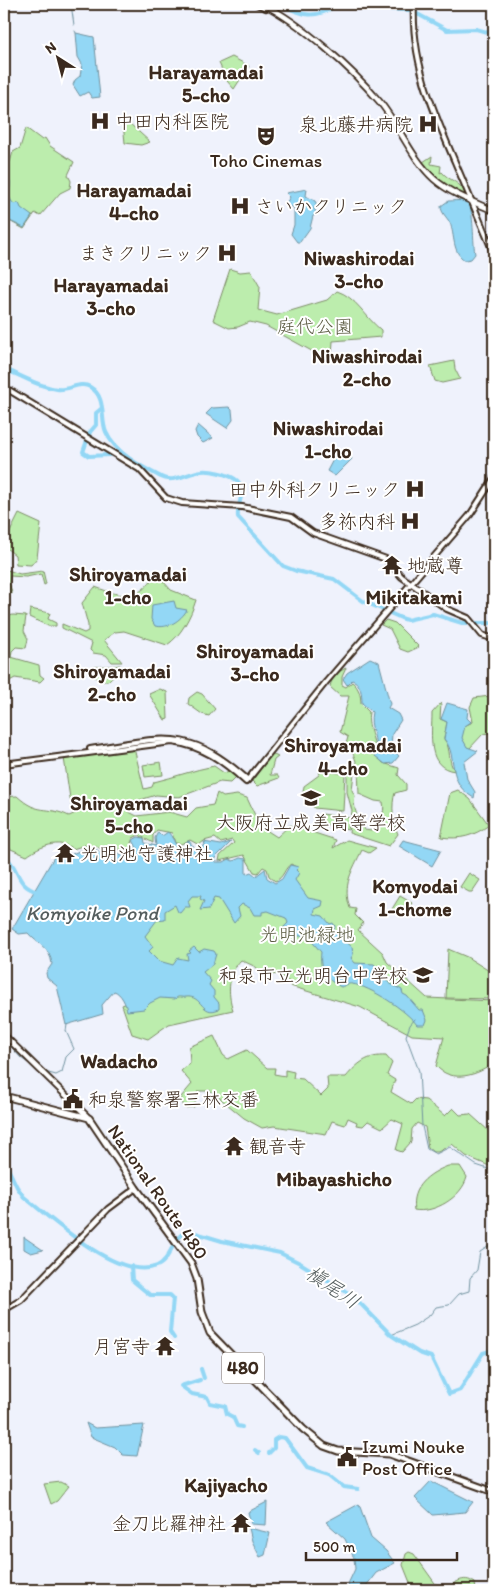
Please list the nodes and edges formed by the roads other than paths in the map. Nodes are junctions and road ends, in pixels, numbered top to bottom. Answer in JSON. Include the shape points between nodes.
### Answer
{"nodes":[{"id":1,"x":257,"y":4,"type":"edge"},
{"id":2,"x":263,"y":4,"type":"edge"},
{"id":3,"x":414,"y":4,"type":"edge"},
{"id":4,"x":291,"y":22,"type":"junction"},
{"id":5,"x":472,"y":201,"type":"junction"},
{"id":6,"x":494,"y":211,"type":"edge"},
{"id":7,"x":494,"y":254,"type":"edge"},
{"id":8,"x":4,"y":388,"type":"edge"},
{"id":9,"x":494,"y":478,"type":"edge"},
{"id":10,"x":411,"y":584,"type":"junction"},
{"id":11,"x":494,"y":639,"type":"edge"},
{"id":12,"x":4,"y":763,"type":"edge"},
{"id":13,"x":4,"y":1035,"type":"edge"},
{"id":14,"x":4,"y":1096,"type":"edge"},
{"id":15,"x":86,"y":1116,"type":"junction"},
{"id":16,"x":136,"y":1188,"type":"junction"},
{"id":17,"x":4,"y":1310,"type":"edge"},
{"id":18,"x":494,"y":1492,"type":"edge"}],
"edges":[{"from":1,"to":4,"type":"main road"},
{"from":2,"to":4,"type":"main road"},
{"from":3,"to":5,"type":"main road","via":[[417,61],[422,78]]},
{"from":4,"to":5,"type":"main road","via":[[379,102],[434,179]]},
{"from":5,"to":6,"type":"main road"},
{"from":5,"to":7,"type":"main road"},
{"from":8,"to":10,"type":"main road","via":[[139,469],[166,498],[182,503],[283,514],[314,534],[384,558],[398,575]]},
{"from":9,"to":10,"type":"main road","via":[[470,515]]},
{"from":10,"to":11,"type":"main road","via":[[447,609],[472,621],[482,635]]},
{"from":10,"to":12,"type":"main road","via":[[312,699],[247,781],[209,750],[191,742],[172,739]]},
{"from":13,"to":15,"type":"main road"},
{"from":14,"to":15,"type":"highway","name":"National Route 480"},
{"from":15,"to":16,"type":"highway","name":"National Route 480","number":"480"},
{"from":16,"to":17,"type":"main road","via":[[108,1209],[25,1296]]},
{"from":16,"to":18,"type":"highway","name":"National Route 480","number":"480","via":[[179,1245],[196,1274],[202,1312],[210,1333],[315,1439],[338,1451],[374,1452],[397,1457]]}]}
